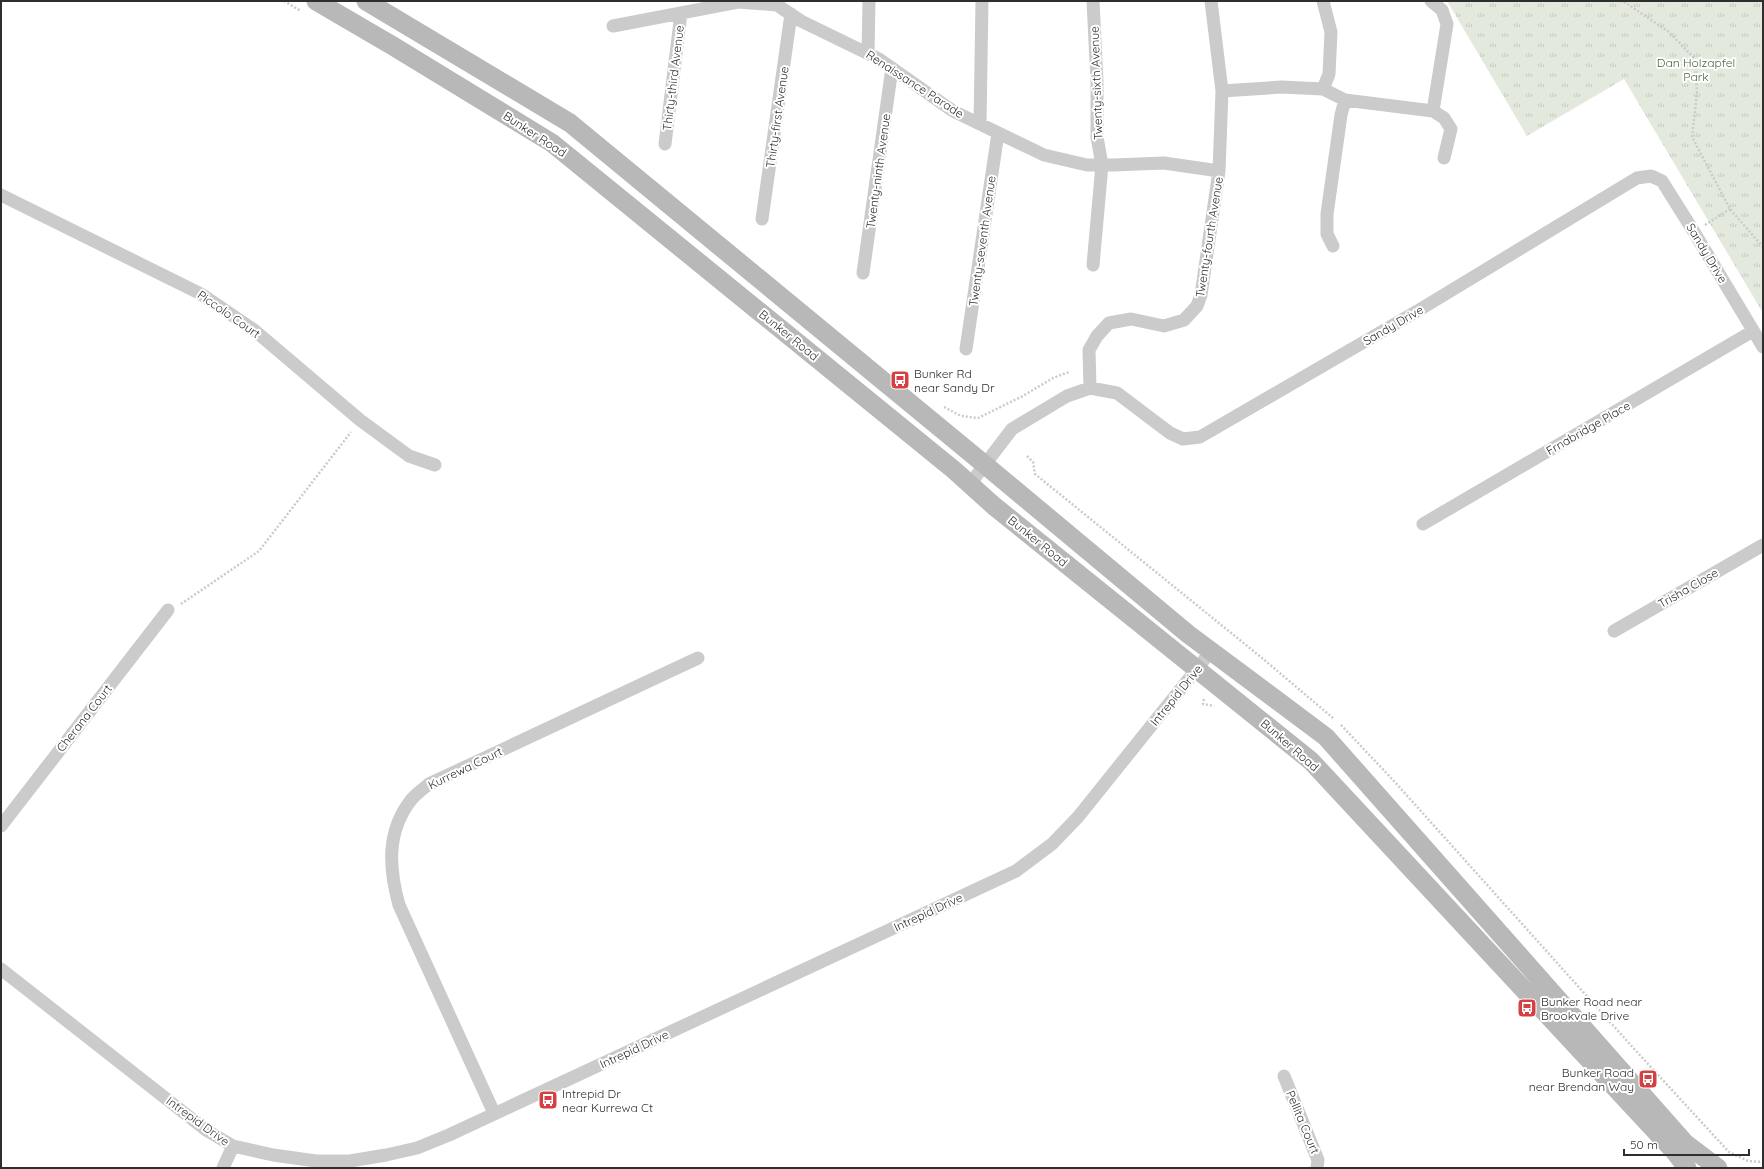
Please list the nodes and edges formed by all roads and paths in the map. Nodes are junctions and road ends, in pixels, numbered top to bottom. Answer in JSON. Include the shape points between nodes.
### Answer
{"nodes":[{"id":1,"x":284,"y":1,"type":"edge"},
{"id":2,"x":366,"y":1,"type":"edge"},
{"id":3,"x":869,"y":1,"type":"edge"},
{"id":4,"x":982,"y":1,"type":"edge"},
{"id":5,"x":1093,"y":1,"type":"edge"},
{"id":6,"x":1211,"y":1,"type":"edge"},
{"id":7,"x":1323,"y":1,"type":"edge"},
{"id":8,"x":1431,"y":1,"type":"edge"},
{"id":9,"x":1620,"y":1,"type":"edge"},
{"id":10,"x":309,"y":6,"type":"edge"},
{"id":11,"x":681,"y":13,"type":"junction"},
{"id":12,"x":791,"y":14,"type":"junction"},
{"id":13,"x":613,"y":26,"type":"dead end"},
{"id":14,"x":868,"y":53,"type":"junction"},
{"id":15,"x":892,"y":68,"type":"junction"},
{"id":16,"x":1323,"y":89,"type":"junction"},
{"id":17,"x":1222,"y":91,"type":"junction"},
{"id":18,"x":1345,"y":100,"type":"junction"},
{"id":19,"x":1433,"y":111,"type":"junction"},
{"id":20,"x":570,"y":123,"type":"junction"},
{"id":21,"x":980,"y":124,"type":"junction"},
{"id":22,"x":998,"y":133,"type":"junction"},
{"id":23,"x":552,"y":143,"type":"junction"},
{"id":24,"x":665,"y":144,"type":"dead end"},
{"id":25,"x":1444,"y":158,"type":"dead end"},
{"id":26,"x":1102,"y":165,"type":"junction"},
{"id":27,"x":1219,"y":171,"type":"junction"},
{"id":28,"x":1,"y":195,"type":"edge"},
{"id":29,"x":1730,"y":209,"type":"junction"},
{"id":30,"x":762,"y":219,"type":"dead end"},
{"id":31,"x":1694,"y":232,"type":"junction"},
{"id":32,"x":1333,"y":246,"type":"dead end"},
{"id":33,"x":1763,"y":247,"type":"edge"},
{"id":34,"x":1093,"y":265,"type":"dead end"},
{"id":35,"x":863,"y":273,"type":"dead end"},
{"id":36,"x":1753,"y":331,"type":"junction"},
{"id":37,"x":1763,"y":348,"type":"edge"},
{"id":38,"x":966,"y":349,"type":"dead end"},
{"id":39,"x":1069,"y":372,"type":"dead end"},
{"id":40,"x":1090,"y":388,"type":"junction"},
{"id":41,"x":938,"y":402,"type":"dead end"},
{"id":42,"x":360,"y":420,"type":"junction"},
{"id":43,"x":984,"y":464,"type":"junction"},
{"id":44,"x":435,"y":465,"type":"dead end"},
{"id":45,"x":970,"y":484,"type":"junction"},
{"id":46,"x":1423,"y":524,"type":"dead end"},
{"id":47,"x":1763,"y":545,"type":"edge"},
{"id":48,"x":168,"y":610,"type":"joint"},
{"id":49,"x":1614,"y":631,"type":"dead end"},
{"id":50,"x":1212,"y":650,"type":"junction"},
{"id":51,"x":698,"y":658,"type":"dead end"},
{"id":52,"x":1197,"y":668,"type":"junction"},
{"id":53,"x":1,"y":826,"type":"edge"},
{"id":54,"x":1,"y":969,"type":"edge"},
{"id":55,"x":1284,"y":1076,"type":"dead end"},
{"id":56,"x":494,"y":1113,"type":"junction"},
{"id":57,"x":233,"y":1146,"type":"junction"},
{"id":58,"x":224,"y":1168,"type":"edge"},
{"id":59,"x":1317,"y":1168,"type":"edge"},
{"id":60,"x":1687,"y":1168,"type":"edge"},
{"id":61,"x":1718,"y":1168,"type":"edge"}],
"edges":[{"from":1,"to":10,"type":"path"},
{"from":2,"to":20,"type":"main road","name":"Bunker Road"},
{"from":3,"to":14,"type":"street"},
{"from":4,"to":21,"type":"street"},
{"from":5,"to":26,"type":"street","name":"Twenty-sixth Avenue","via":[[1097,137]]},
{"from":6,"to":17,"type":"street","name":"Twenty-fourth Avenue"},
{"from":7,"to":16,"type":"street","via":[[1331,32],[1329,74]]},
{"from":8,"to":19,"type":"street","via":[[1442,10],[1447,24]]},
{"from":9,"to":29,"type":"path","via":[[1669,32],[1696,59],[1697,93],[1692,137]]},
{"from":10,"to":23,"type":"main road","name":"Bunker Road","via":[[393,46]]},
{"from":11,"to":12,"type":"street","name":"Renaissance Parade","via":[[738,2],[776,4]]},
{"from":11,"to":13,"type":"street","name":"Renaissance Parade"},
{"from":11,"to":24,"type":"street","name":"Thirty-third Avenue"},
{"from":12,"to":14,"type":"street","name":"Renaissance Parade"},
{"from":12,"to":30,"type":"street","name":"Thirty-first Avenue"},
{"from":14,"to":15,"type":"street","name":"Renaissance Parade"},
{"from":15,"to":21,"type":"street","name":"Renaissance Parade","via":[[953,111]]},
{"from":15,"to":35,"type":"street","name":"Twenty-ninth Avenue"},
{"from":16,"to":17,"type":"street","via":[[1282,87]]},
{"from":16,"to":18,"type":"street"},
{"from":17,"to":27,"type":"street","name":"Twenty-fourth Avenue"},
{"from":18,"to":19,"type":"street"},
{"from":18,"to":32,"type":"street","via":[[1327,214],[1327,234]]},
{"from":19,"to":25,"type":"street","via":[[1444,118],[1451,129]]},
{"from":20,"to":23,"type":"main road"},
{"from":20,"to":43,"type":"main road","name":"Bunker Road"},
{"from":21,"to":22,"type":"street","name":"Renaissance Parade"},
{"from":22,"to":26,"type":"street","name":"Renaissance Parade","via":[[1044,156],[1087,165]]},
{"from":22,"to":38,"type":"street","name":"Twenty-seventh Avenue"},
{"from":23,"to":45,"type":"main road","name":"Bunker Road"},
{"from":26,"to":27,"type":"street","name":"Renaissance Parade","via":[[1164,163]]},
{"from":26,"to":34,"type":"street","name":"Twenty-sixth Avenue"},
{"from":27,"to":40,"type":"street","name":"Twenty-fourth Avenue","via":[[1201,295],[1197,306],[1184,320],[1164,326],[1131,319],[1108,323],[1090,350]]},
{"from":28,"to":42,"type":"street","name":"Piccolo Court","via":[[201,294],[254,330]]},
{"from":29,"to":31,"type":"path"},
{"from":29,"to":33,"type":"path"},
{"from":31,"to":36,"type":"street","name":"Sandy Drive"},
{"from":31,"to":40,"type":"street","name":"Sandy Drive","via":[[1662,181],[1651,176],[1637,178],[1419,310],[1200,437],[1183,439],[1117,393]]},
{"from":36,"to":37,"type":"street","name":"Sandy Drive"},
{"from":36,"to":46,"type":"street","name":"Frnabridge Place"},
{"from":39,"to":41,"type":"path","via":[[978,418],[961,416]]},
{"from":40,"to":43,"type":"street","name":"Sandy Drive","via":[[1067,396],[1012,429]]},
{"from":42,"to":44,"type":"street","name":"Piccolo Court","via":[[408,456]]},
{"from":42,"to":48,"type":"path","via":[[259,551]]},
{"from":43,"to":45,"type":"street","name":"Sandy Drive"},
{"from":43,"to":50,"type":"main road","name":"Bunker Road","via":[[1188,634]]},
{"from":45,"to":52,"type":"main road","name":"Bunker Road","via":[[1169,648]]},
{"from":47,"to":49,"type":"street","name":"Trisha Close"},
{"from":48,"to":53,"type":"street","name":"Cherana Court"},
{"from":50,"to":52,"type":"street","name":"Intrepid Drive"},
{"from":50,"to":61,"type":"main road","name":"Bunker Road","via":[[1326,737],[1685,1143]]},
{"from":51,"to":56,"type":"street","name":"Kurrewa Court","via":[[429,784],[411,800],[397,824],[391,852],[392,881],[399,905]]},
{"from":52,"to":56,"type":"street","name":"Intrepid Drive","via":[[1078,817],[1052,844],[1016,871]]},
{"from":52,"to":60,"type":"main road","name":"Bunker Road","via":[[1311,761],[1675,1152]]},
{"from":54,"to":57,"type":"street","name":"Intrepid Drive","via":[[206,1130]]},
{"from":55,"to":59,"type":"street","name":"Pellita Court","via":[[1318,1160]]},
{"from":56,"to":57,"type":"street","name":"Intrepid Drive","via":[[417,1148],[350,1161],[280,1156]]},
{"from":57,"to":58,"type":"street"}]}
